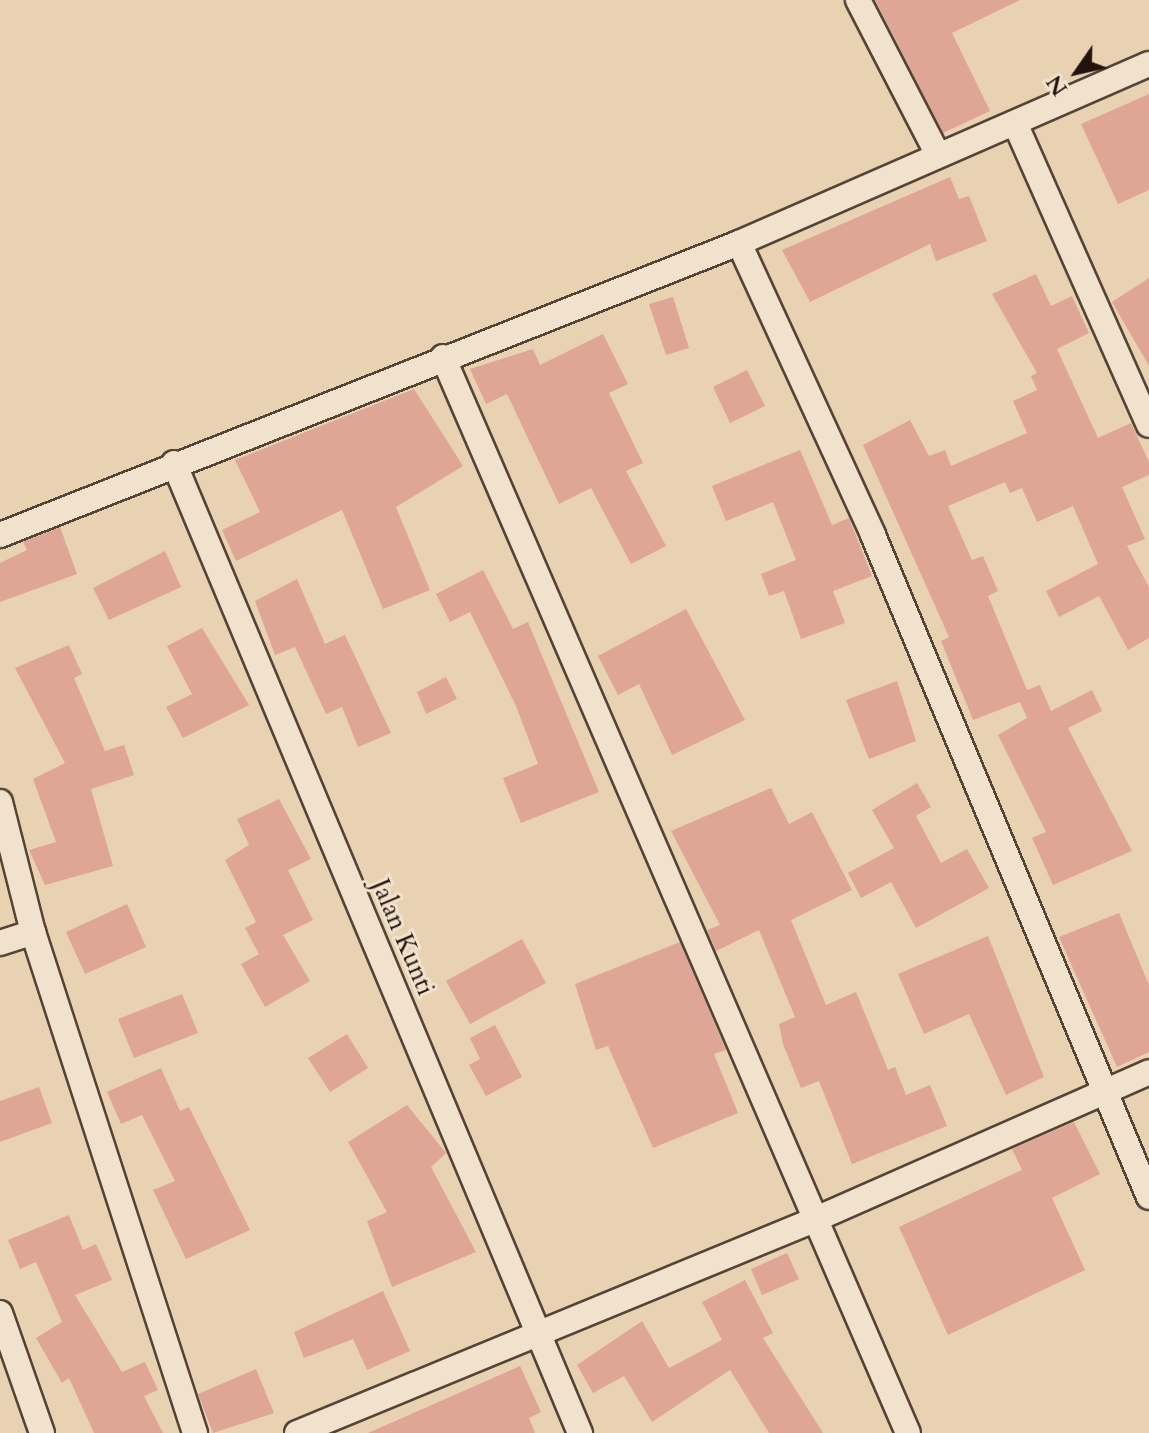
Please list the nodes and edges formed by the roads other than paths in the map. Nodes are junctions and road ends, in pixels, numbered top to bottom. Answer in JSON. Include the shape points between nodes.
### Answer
{"nodes":[{"id":1,"x":858,"y":0,"type":"edge"},
{"id":2,"x":1149,"y":64,"type":"edge"},
{"id":3,"x":1015,"y":123,"type":"junction"},
{"id":4,"x":938,"y":155,"type":"junction"},
{"id":5,"x":739,"y":243,"type":"junction"},
{"id":6,"x":443,"y":357,"type":"junction"},
{"id":7,"x":1149,"y":425,"type":"edge"},
{"id":8,"x":174,"y":463,"type":"junction"},
{"id":9,"x":0,"y":535,"type":"edge"},
{"id":10,"x":0,"y":802,"type":"edge"},
{"id":11,"x":33,"y":932,"type":"junction"},
{"id":12,"x":0,"y":943,"type":"edge"},
{"id":13,"x":1149,"y":1072,"type":"edge"},
{"id":14,"x":1103,"y":1091,"type":"junction"},
{"id":15,"x":1149,"y":1197,"type":"edge"},
{"id":16,"x":814,"y":1220,"type":"junction"},
{"id":17,"x":0,"y":1313,"type":"edge"},
{"id":18,"x":539,"y":1334,"type":"junction"},
{"id":19,"x":42,"y":1433,"type":"edge"},
{"id":20,"x":195,"y":1433,"type":"edge"},
{"id":21,"x":297,"y":1433,"type":"edge"},
{"id":22,"x":580,"y":1433,"type":"edge"},
{"id":23,"x":908,"y":1433,"type":"edge"}],
"edges":[{"from":1,"to":4,"type":"street"},
{"from":2,"to":3,"type":"street"},
{"from":3,"to":4,"type":"street"},
{"from":3,"to":7,"type":"street"},
{"from":4,"to":5,"type":"street"},
{"from":5,"to":6,"type":"street"},
{"from":5,"to":14,"type":"street","via":[[873,535]]},
{"from":6,"to":8,"type":"street"},
{"from":6,"to":16,"type":"street"},
{"from":8,"to":9,"type":"street"},
{"from":8,"to":18,"type":"street","name":"Jalan Kunti"},
{"from":10,"to":11,"type":"street"},
{"from":11,"to":12,"type":"street"},
{"from":11,"to":20,"type":"street"},
{"from":13,"to":14,"type":"street"},
{"from":14,"to":15,"type":"street"},
{"from":14,"to":16,"type":"street"},
{"from":16,"to":18,"type":"street"},
{"from":16,"to":23,"type":"street"},
{"from":17,"to":19,"type":"street"},
{"from":18,"to":21,"type":"street"},
{"from":18,"to":22,"type":"street","name":"Jalan Kunti"}]}
